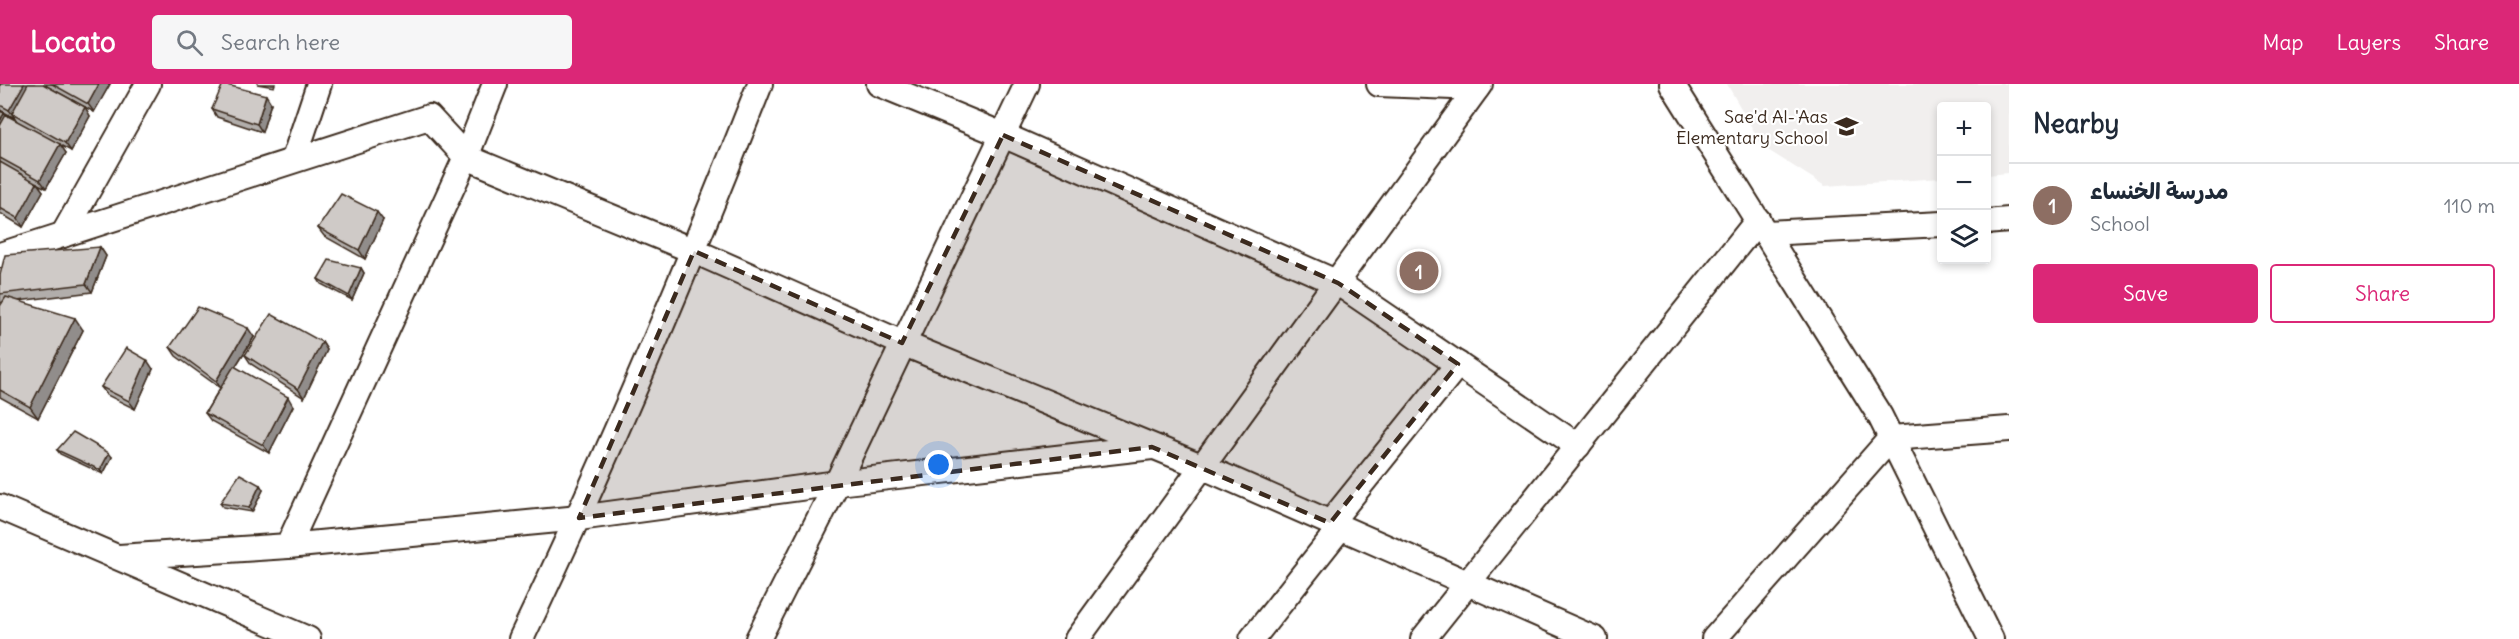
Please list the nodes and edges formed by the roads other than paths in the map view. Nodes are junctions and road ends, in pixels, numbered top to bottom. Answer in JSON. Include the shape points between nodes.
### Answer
{"nodes":[{"id":1,"x":148,"y":84,"type":"edge"},
{"id":2,"x":318,"y":84,"type":"edge"},
{"id":3,"x":495,"y":84,"type":"edge"},
{"id":4,"x":760,"y":84,"type":"edge"},
{"id":5,"x":879,"y":84,"type":"edge"},
{"id":6,"x":1027,"y":84,"type":"edge"},
{"id":7,"x":1380,"y":84,"type":"edge"},
{"id":8,"x":1672,"y":84,"type":"edge"},
{"id":9,"x":1476,"y":85,"type":"edge"},
{"id":10,"x":1002,"y":135,"type":"junction"},
{"id":11,"x":466,"y":157,"type":"junction"},
{"id":12,"x":294,"y":159,"type":"junction"},
{"id":13,"x":2009,"y":220,"type":"edge"},
{"id":14,"x":1991,"y":222,"type":"edge"},
{"id":15,"x":1937,"y":224,"type":"edge"},
{"id":16,"x":1762,"y":226,"type":"junction"},
{"id":17,"x":63,"y":235,"type":"junction"},
{"id":18,"x":694,"y":252,"type":"junction"},
{"id":19,"x":0,"y":255,"type":"edge"},
{"id":20,"x":1338,"y":283,"type":"junction"},
{"id":21,"x":902,"y":343,"type":"junction"},
{"id":22,"x":1458,"y":364,"type":"junction"},
{"id":23,"x":2009,"y":429,"type":"edge"},
{"id":24,"x":1891,"y":438,"type":"junction"},
{"id":25,"x":1578,"y":446,"type":"junction"},
{"id":26,"x":1152,"y":447,"type":"junction"},
{"id":27,"x":1201,"y":466,"type":"junction"},
{"id":28,"x":837,"y":483,"type":"junction"},
{"id":29,"x":0,"y":507,"type":"edge"},
{"id":30,"x":579,"y":518,"type":"junction"},
{"id":31,"x":1335,"y":526,"type":"junction"},
{"id":32,"x":288,"y":546,"type":"junction"},
{"id":33,"x":119,"y":557,"type":"junction"},
{"id":34,"x":1468,"y":584,"type":"junction"},
{"id":35,"x":308,"y":639,"type":"edge"},
{"id":36,"x":521,"y":639,"type":"edge"},
{"id":37,"x":758,"y":639,"type":"edge"},
{"id":38,"x":1077,"y":639,"type":"edge"},
{"id":39,"x":1252,"y":639,"type":"edge"},
{"id":40,"x":1423,"y":639,"type":"edge"},
{"id":41,"x":1594,"y":639,"type":"edge"},
{"id":42,"x":1714,"y":639,"type":"edge"},
{"id":43,"x":1991,"y":639,"type":"edge"}],
"edges":[{"from":1,"to":17,"type":"street"},
{"from":2,"to":12,"type":"street"},
{"from":3,"to":11,"type":"street"},
{"from":4,"to":18,"type":"street"},
{"from":5,"to":10,"type":"street"},
{"from":6,"to":10,"type":"street"},
{"from":7,"to":9,"type":"street"},
{"from":8,"to":16,"type":"street"},
{"from":9,"to":20,"type":"street"},
{"from":10,"to":20,"type":"street"},
{"from":10,"to":21,"type":"street"},
{"from":11,"to":12,"type":"street","via":[[429,117]]},
{"from":11,"to":18,"type":"street"},
{"from":11,"to":32,"type":"street"},
{"from":12,"to":17,"type":"street"},
{"from":13,"to":14,"type":"street"},
{"from":15,"to":16,"type":"street"},
{"from":16,"to":24,"type":"street"},
{"from":16,"to":25,"type":"street"},
{"from":17,"to":19,"type":"street"},
{"from":18,"to":21,"type":"street"},
{"from":18,"to":30,"type":"street"},
{"from":20,"to":22,"type":"street"},
{"from":20,"to":27,"type":"street"},
{"from":21,"to":26,"type":"street"},
{"from":21,"to":28,"type":"street"},
{"from":22,"to":25,"type":"street"},
{"from":22,"to":31,"type":"street"},
{"from":23,"to":24,"type":"street"},
{"from":24,"to":42,"type":"street"},
{"from":24,"to":43,"type":"street"},
{"from":25,"to":34,"type":"street"},
{"from":26,"to":27,"type":"street"},
{"from":26,"to":28,"type":"street"},
{"from":27,"to":31,"type":"street"},
{"from":27,"to":38,"type":"street"},
{"from":28,"to":30,"type":"street"},
{"from":28,"to":37,"type":"street"},
{"from":29,"to":33,"type":"street"},
{"from":30,"to":32,"type":"street"},
{"from":30,"to":36,"type":"street"},
{"from":31,"to":34,"type":"street"},
{"from":31,"to":39,"type":"street"},
{"from":32,"to":33,"type":"street"},
{"from":33,"to":35,"type":"street"},
{"from":34,"to":40,"type":"street"},
{"from":34,"to":41,"type":"street"}]}
